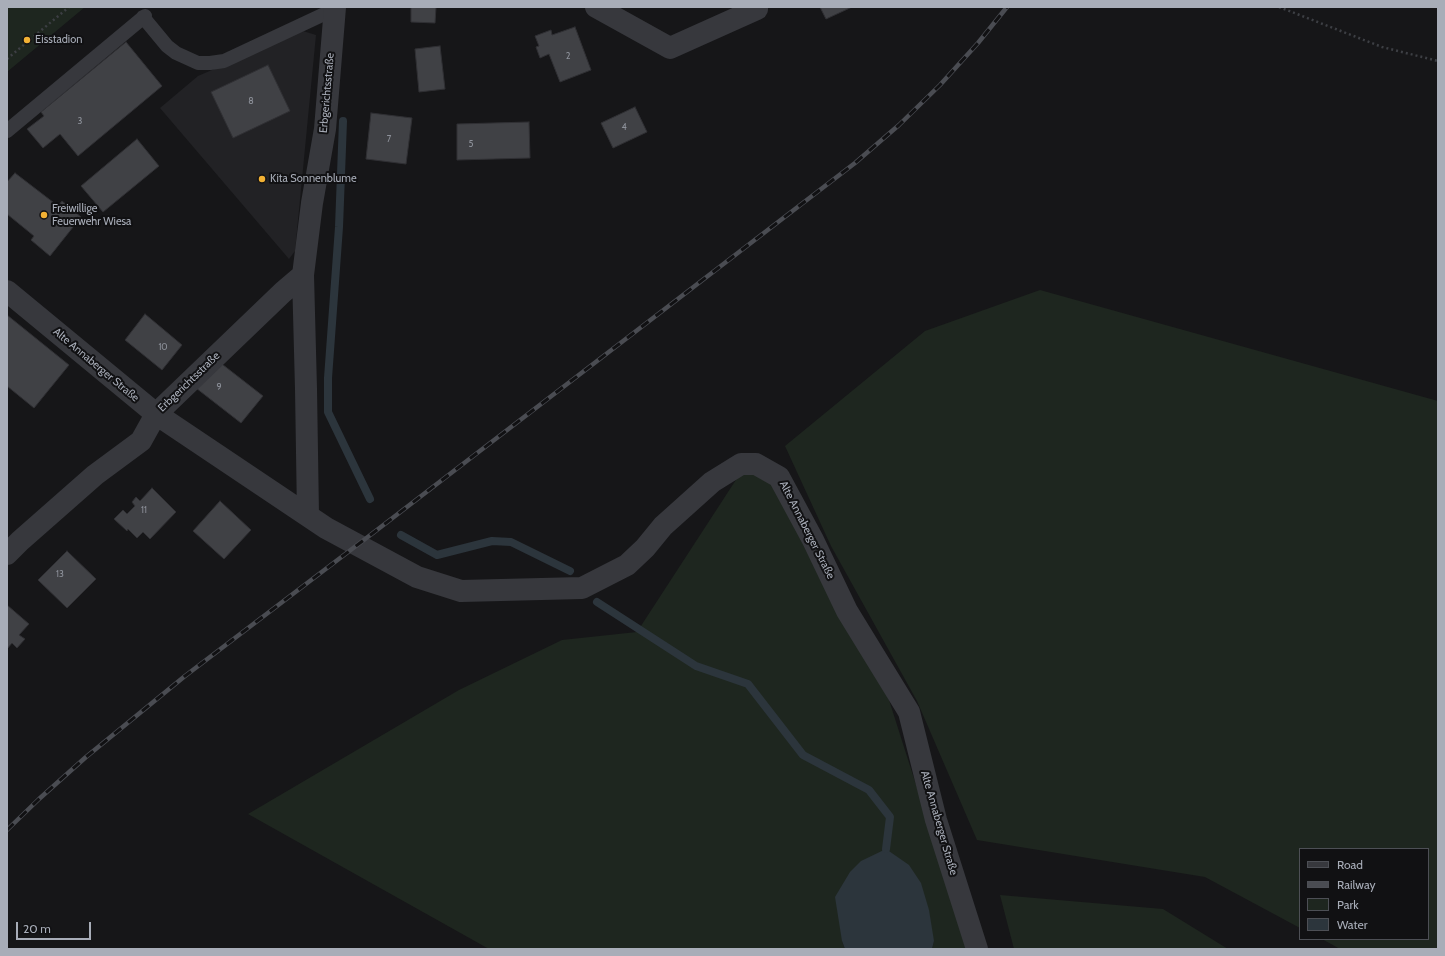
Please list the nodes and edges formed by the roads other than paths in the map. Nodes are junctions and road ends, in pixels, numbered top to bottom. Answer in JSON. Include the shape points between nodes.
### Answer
{"nodes":[{"id":1,"x":596,"y":7,"type":"edge"},
{"id":2,"x":335,"y":8,"type":"edge"},
{"id":3,"x":757,"y":9,"type":"dead end"},
{"id":4,"x":7,"y":131,"type":"edge"},
{"id":5,"x":303,"y":274,"type":"junction"},
{"id":6,"x":7,"y":291,"type":"edge"},
{"id":7,"x":156,"y":414,"type":"junction"},
{"id":8,"x":308,"y":515,"type":"junction"},
{"id":9,"x":7,"y":554,"type":"edge"},
{"id":10,"x":977,"y":949,"type":"edge"}],
"edges":[{"from":1,"to":3,"type":"street","via":[[670,48]]},
{"from":2,"to":4,"type":"lane","via":[[224,61],[210,63],[198,63],[176,53],[167,46],[144,16]]},
{"from":2,"to":5,"type":"street","name":"Erbgerichtsstraße","via":[[325,129]]},
{"from":5,"to":7,"type":"street","name":"Erbgerichtsstraße"},
{"from":5,"to":8,"type":"street","name":"Erbgerichtsstraße"},
{"from":6,"to":7,"type":"street","name":"Alte Annaberger Straße"},
{"from":7,"to":8,"type":"street","name":"Alte Annaberger Straße"},
{"from":7,"to":9,"type":"street","name":"Erbgerichtsstraße","via":[[141,440],[95,475]]},
{"from":8,"to":10,"type":"street","name":"Alte Annaberger Straße","via":[[326,528],[417,577],[461,591],[582,588],[627,565],[663,526],[712,482],[741,464],[756,464],[779,477],[847,610],[909,712],[936,820]]}]}
